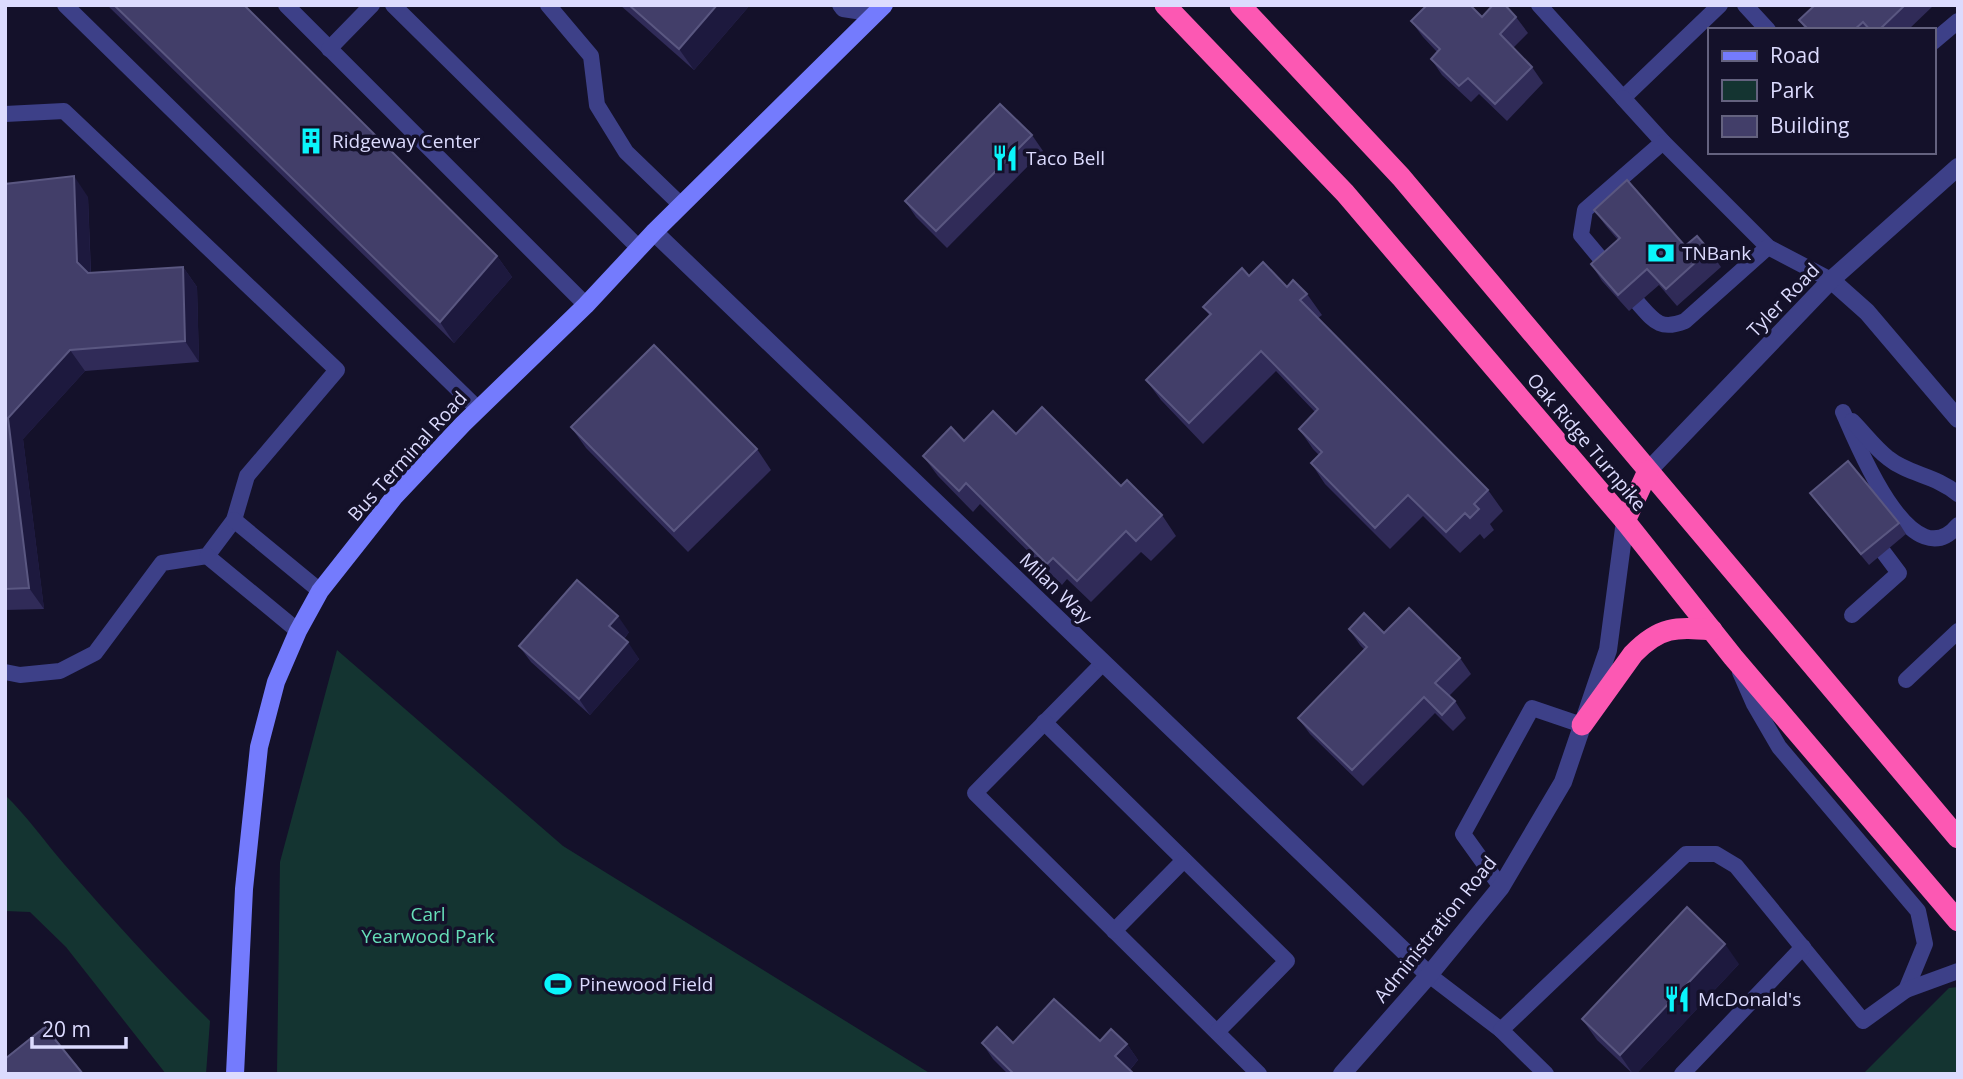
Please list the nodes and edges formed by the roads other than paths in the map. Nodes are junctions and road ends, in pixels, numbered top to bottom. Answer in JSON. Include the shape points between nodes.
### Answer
{"nodes":[{"id":1,"x":65,"y":5,"type":"edge"},
{"id":2,"x":286,"y":5,"type":"edge"},
{"id":3,"x":372,"y":5,"type":"edge"},
{"id":4,"x":393,"y":5,"type":"edge"},
{"id":5,"x":548,"y":5,"type":"edge"},
{"id":6,"x":840,"y":5,"type":"edge"},
{"id":7,"x":1165,"y":5,"type":"edge"},
{"id":8,"x":1240,"y":5,"type":"edge"},
{"id":9,"x":1539,"y":5,"type":"edge"},
{"id":10,"x":1720,"y":5,"type":"edge"},
{"id":11,"x":1745,"y":5,"type":"edge"},
{"id":12,"x":877,"y":8,"type":"edge"},
{"id":13,"x":1958,"y":20,"type":"edge"},
{"id":14,"x":1766,"y":28,"type":"edge"},
{"id":15,"x":1935,"y":40,"type":"edge"},
{"id":16,"x":329,"y":49,"type":"junction"},
{"id":17,"x":1623,"y":98,"type":"junction"},
{"id":18,"x":5,"y":114,"type":"edge"},
{"id":19,"x":1663,"y":142,"type":"junction"},
{"id":20,"x":1958,"y":167,"type":"edge"},
{"id":21,"x":681,"y":205,"type":"junction"},
{"id":22,"x":654,"y":232,"type":"junction"},
{"id":23,"x":1768,"y":247,"type":"junction"},
{"id":24,"x":639,"y":248,"type":"junction"},
{"id":25,"x":1612,"y":272,"type":"edge"},
{"id":26,"x":1831,"y":280,"type":"junction"},
{"id":27,"x":1638,"y":303,"type":"edge"},
{"id":28,"x":586,"y":305,"type":"junction"},
{"id":29,"x":478,"y":409,"type":"junction"},
{"id":30,"x":1958,"y":419,"type":"edge"},
{"id":31,"x":1648,"y":471,"type":"junction"},
{"id":32,"x":1958,"y":494,"type":"edge"},
{"id":33,"x":234,"y":520,"type":"junction"},
{"id":34,"x":1625,"y":521,"type":"junction"},
{"id":35,"x":1958,"y":525,"type":"edge"},
{"id":36,"x":1884,"y":553,"type":"edge"},
{"id":37,"x":207,"y":556,"type":"junction"},
{"id":38,"x":320,"y":591,"type":"junction"},
{"id":39,"x":1852,"y":615,"type":"dead end"},
{"id":40,"x":1712,"y":630,"type":"junction"},
{"id":41,"x":298,"y":631,"type":"junction"},
{"id":42,"x":1958,"y":631,"type":"edge"},
{"id":43,"x":1733,"y":657,"type":"junction"},
{"id":44,"x":1103,"y":663,"type":"junction"},
{"id":45,"x":5,"y":673,"type":"edge"},
{"id":46,"x":1906,"y":680,"type":"dead end"},
{"id":47,"x":1044,"y":722,"type":"junction"},
{"id":48,"x":1582,"y":725,"type":"junction"},
{"id":49,"x":1958,"y":838,"type":"edge"},
{"id":50,"x":1184,"y":860,"type":"junction"},
{"id":51,"x":1501,"y":887,"type":"junction"},
{"id":52,"x":1958,"y":921,"type":"edge"},
{"id":53,"x":1114,"y":931,"type":"junction"},
{"id":54,"x":1803,"y":947,"type":"junction"},
{"id":55,"x":1958,"y":971,"type":"edge"},
{"id":56,"x":1429,"y":975,"type":"junction"},
{"id":57,"x":1906,"y":990,"type":"junction"},
{"id":58,"x":1502,"y":1030,"type":"junction"},
{"id":59,"x":1217,"y":1032,"type":"junction"},
{"id":60,"x":235,"y":1074,"type":"edge"},
{"id":61,"x":1259,"y":1074,"type":"edge"},
{"id":62,"x":1342,"y":1074,"type":"edge"},
{"id":63,"x":1546,"y":1074,"type":"edge"},
{"id":64,"x":1682,"y":1074,"type":"edge"}],
"edges":[{"from":1,"to":29,"type":"lane"},
{"from":2,"to":16,"type":"lane"},
{"from":3,"to":16,"type":"lane"},
{"from":4,"to":24,"type":"lane"},
{"from":5,"to":21,"type":"lane","via":[[591,56],[597,105],[626,152]]},
{"from":6,"to":12,"type":"lane","via":[[844,9]]},
{"from":7,"to":34,"type":"highway","name":"Oak Ridge Turnpike","via":[[1345,193]]},
{"from":8,"to":31,"type":"highway","name":"Oak Ridge Turnpike","via":[[1401,177]]},
{"from":9,"to":17,"type":"lane"},
{"from":10,"to":17,"type":"lane"},
{"from":11,"to":14,"type":"lane"},
{"from":12,"to":21,"type":"street","name":"Bus Terminal Road"},
{"from":13,"to":15,"type":"lane"},
{"from":16,"to":28,"type":"lane"},
{"from":17,"to":19,"type":"lane"},
{"from":18,"to":33,"type":"lane","via":[[64,111],[337,370],[247,476]]},
{"from":19,"to":23,"type":"lane"},
{"from":19,"to":25,"type":"lane","via":[[1585,209],[1581,234]]},
{"from":20,"to":26,"type":"street","name":"Tyler Road"},
{"from":21,"to":22,"type":"street","name":"Bus Terminal Road"},
{"from":22,"to":24,"type":"street","name":"Bus Terminal Road"},
{"from":22,"to":44,"type":"street","name":"Milan Way"},
{"from":23,"to":26,"type":"lane"},
{"from":23,"to":27,"type":"lane","via":[[1685,321],[1671,327],[1655,322]]},
{"from":24,"to":28,"type":"street","name":"Bus Terminal Road"},
{"from":26,"to":30,"type":"street","via":[[1867,312]]},
{"from":26,"to":31,"type":"street","name":"Tyler Road"},
{"from":28,"to":29,"type":"street","name":"Bus Terminal Road"},
{"from":29,"to":38,"type":"street","name":"Bus Terminal Road","via":[[395,496]]},
{"from":31,"to":34,"type":"highway"},
{"from":31,"to":49,"type":"highway","name":"Oak Ridge Turnpike"},
{"from":32,"to":35,"type":"lane","via":[[1888,458],[1843,412],[1882,493],[1913,530],[1927,538],[1940,537]]},
{"from":33,"to":37,"type":"lane"},
{"from":33,"to":38,"type":"lane"},
{"from":34,"to":40,"type":"highway","name":"Oak Ridge Turnpike"},
{"from":34,"to":48,"type":"street","name":"Administration Road","via":[[1608,650]]},
{"from":36,"to":39,"type":"lane","via":[[1899,573]]},
{"from":37,"to":41,"type":"lane"},
{"from":37,"to":45,"type":"lane","via":[[162,563],[95,653],[60,671]]},
{"from":38,"to":41,"type":"street","name":"Bus Terminal Road"},
{"from":40,"to":43,"type":"highway","name":"Oak Ridge Turnpike"},
{"from":40,"to":48,"type":"highway","via":[[1679,627],[1643,644]]},
{"from":41,"to":60,"type":"street","name":"Bus Terminal Road","via":[[276,682],[259,747],[244,889]]},
{"from":42,"to":46,"type":"lane"},
{"from":43,"to":52,"type":"highway","name":"Oak Ridge Turnpike"},
{"from":43,"to":57,"type":"lane","via":[[1779,747],[1918,911],[1925,944]]},
{"from":44,"to":47,"type":"lane"},
{"from":44,"to":56,"type":"street","name":"Milan Way"},
{"from":47,"to":50,"type":"lane"},
{"from":47,"to":53,"type":"lane","via":[[975,793]]},
{"from":48,"to":51,"type":"street","name":"Administration Road","via":[[1563,782]]},
{"from":48,"to":51,"type":"lane","via":[[1532,708],[1463,834]]},
{"from":50,"to":53,"type":"lane"},
{"from":50,"to":59,"type":"lane","via":[[1287,961]]},
{"from":51,"to":56,"type":"street","name":"Administration Road"},
{"from":53,"to":59,"type":"lane"},
{"from":54,"to":57,"type":"lane","via":[[1863,1021]]},
{"from":54,"to":58,"type":"lane","via":[[1736,866],[1716,853],[1686,854]]},
{"from":54,"to":64,"type":"lane"},
{"from":55,"to":57,"type":"lane"},
{"from":56,"to":58,"type":"lane"},
{"from":56,"to":62,"type":"street","name":"Administration Road"},
{"from":58,"to":63,"type":"lane"},
{"from":59,"to":61,"type":"lane"}]}
